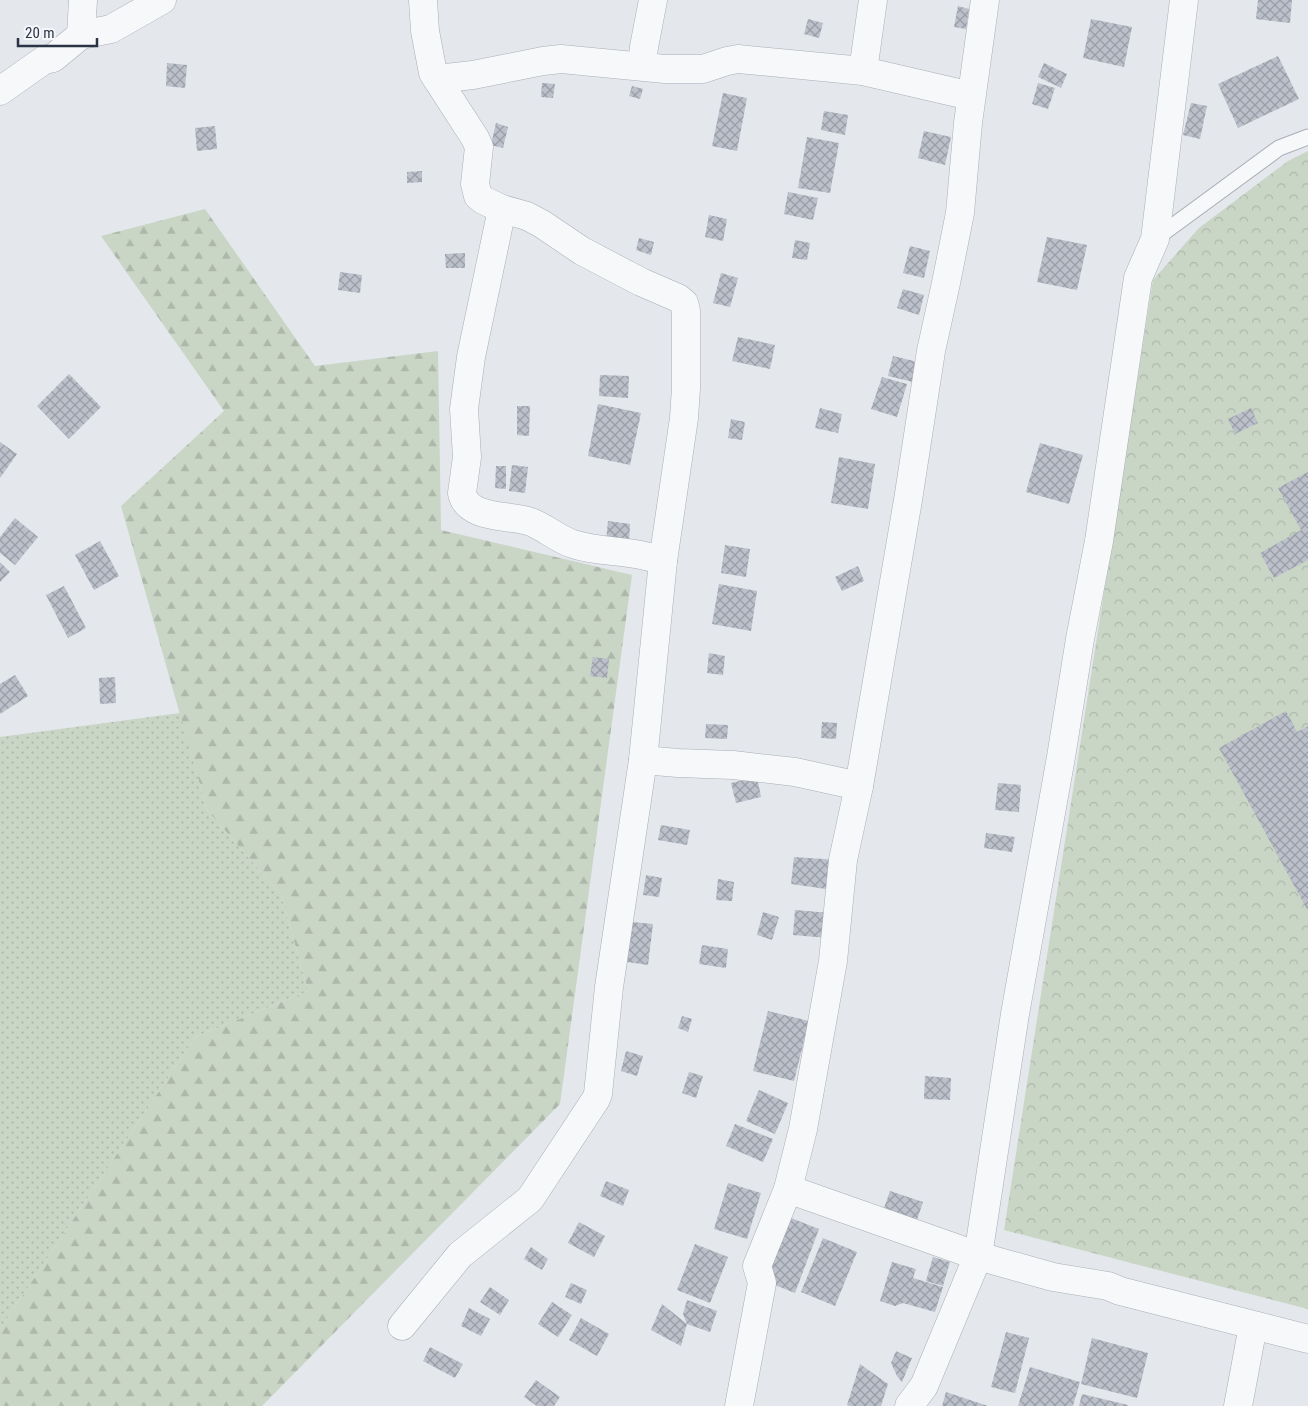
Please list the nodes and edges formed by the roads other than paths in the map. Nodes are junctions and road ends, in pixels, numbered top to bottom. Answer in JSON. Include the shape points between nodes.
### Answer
{"nodes":[{"id":1,"x":83,"y":0,"type":"edge"},
{"id":2,"x":162,"y":0,"type":"edge"},
{"id":3,"x":423,"y":0,"type":"edge"},
{"id":4,"x":653,"y":0,"type":"edge"},
{"id":5,"x":873,"y":0,"type":"edge"},
{"id":6,"x":985,"y":0,"type":"edge"},
{"id":7,"x":1184,"y":0,"type":"edge"},
{"id":8,"x":81,"y":35,"type":"junction"},
{"id":9,"x":642,"y":66,"type":"junction"},
{"id":10,"x":863,"y":70,"type":"junction"},
{"id":11,"x":437,"y":79,"type":"junction"},
{"id":12,"x":0,"y":91,"type":"edge"},
{"id":13,"x":971,"y":96,"type":"junction"},
{"id":14,"x":1308,"y":137,"type":"edge"},
{"id":15,"x":502,"y":208,"type":"junction"},
{"id":16,"x":1155,"y":239,"type":"junction"},
{"id":17,"x":663,"y":561,"type":"junction"},
{"id":18,"x":643,"y":760,"type":"junction"},
{"id":19,"x":859,"y":786,"type":"junction"},
{"id":20,"x":788,"y":1189,"type":"junction"},
{"id":21,"x":978,"y":1256,"type":"junction"},
{"id":22,"x":402,"y":1326,"type":"dead end"},
{"id":23,"x":1253,"y":1326,"type":"junction"},
{"id":24,"x":1308,"y":1339,"type":"edge"},
{"id":25,"x":739,"y":1406,"type":"edge"},
{"id":26,"x":909,"y":1406,"type":"edge"},
{"id":27,"x":1238,"y":1406,"type":"edge"}],
"edges":[{"from":1,"to":8,"type":"street"},
{"from":2,"to":8,"type":"street","via":[[111,29]]},
{"from":3,"to":11,"type":"street","via":[[430,57]]},
{"from":4,"to":9,"type":"street"},
{"from":5,"to":10,"type":"street"},
{"from":6,"to":13,"type":"street"},
{"from":7,"to":16,"type":"street"},
{"from":8,"to":12,"type":"street","via":[[53,58],[44,60]]},
{"from":9,"to":10,"type":"street","via":[[702,69],[738,59]]},
{"from":9,"to":11,"type":"street","via":[[561,59]]},
{"from":10,"to":13,"type":"street"},
{"from":11,"to":15,"type":"street","via":[[479,147],[478,196]]},
{"from":13,"to":19,"type":"street","via":[[960,213],[931,351]]},
{"from":14,"to":16,"type":"lane","via":[[1279,148]]},
{"from":15,"to":17,"type":"street","via":[[527,216],[582,251],[684,303],[684,418]]},
{"from":15,"to":17,"type":"street","via":[[471,357],[464,409],[467,457],[463,499],[481,513],[529,521],[571,544]]},
{"from":16,"to":21,"type":"street","via":[[1138,278],[1099,541],[1014,1014]]},
{"from":17,"to":18,"type":"street"},
{"from":18,"to":19,"type":"street","via":[[795,772]]},
{"from":18,"to":22,"type":"street","via":[[596,1099],[530,1199],[460,1255]]},
{"from":19,"to":20,"type":"street","via":[[843,860],[832,961],[803,1130]]},
{"from":20,"to":21,"type":"street"},
{"from":20,"to":25,"type":"street","via":[[757,1266],[762,1283]]},
{"from":21,"to":23,"type":"street","via":[[1053,1277],[1108,1286]]},
{"from":21,"to":26,"type":"street","via":[[924,1386]]},
{"from":23,"to":24,"type":"street"},
{"from":23,"to":27,"type":"street"}]}
